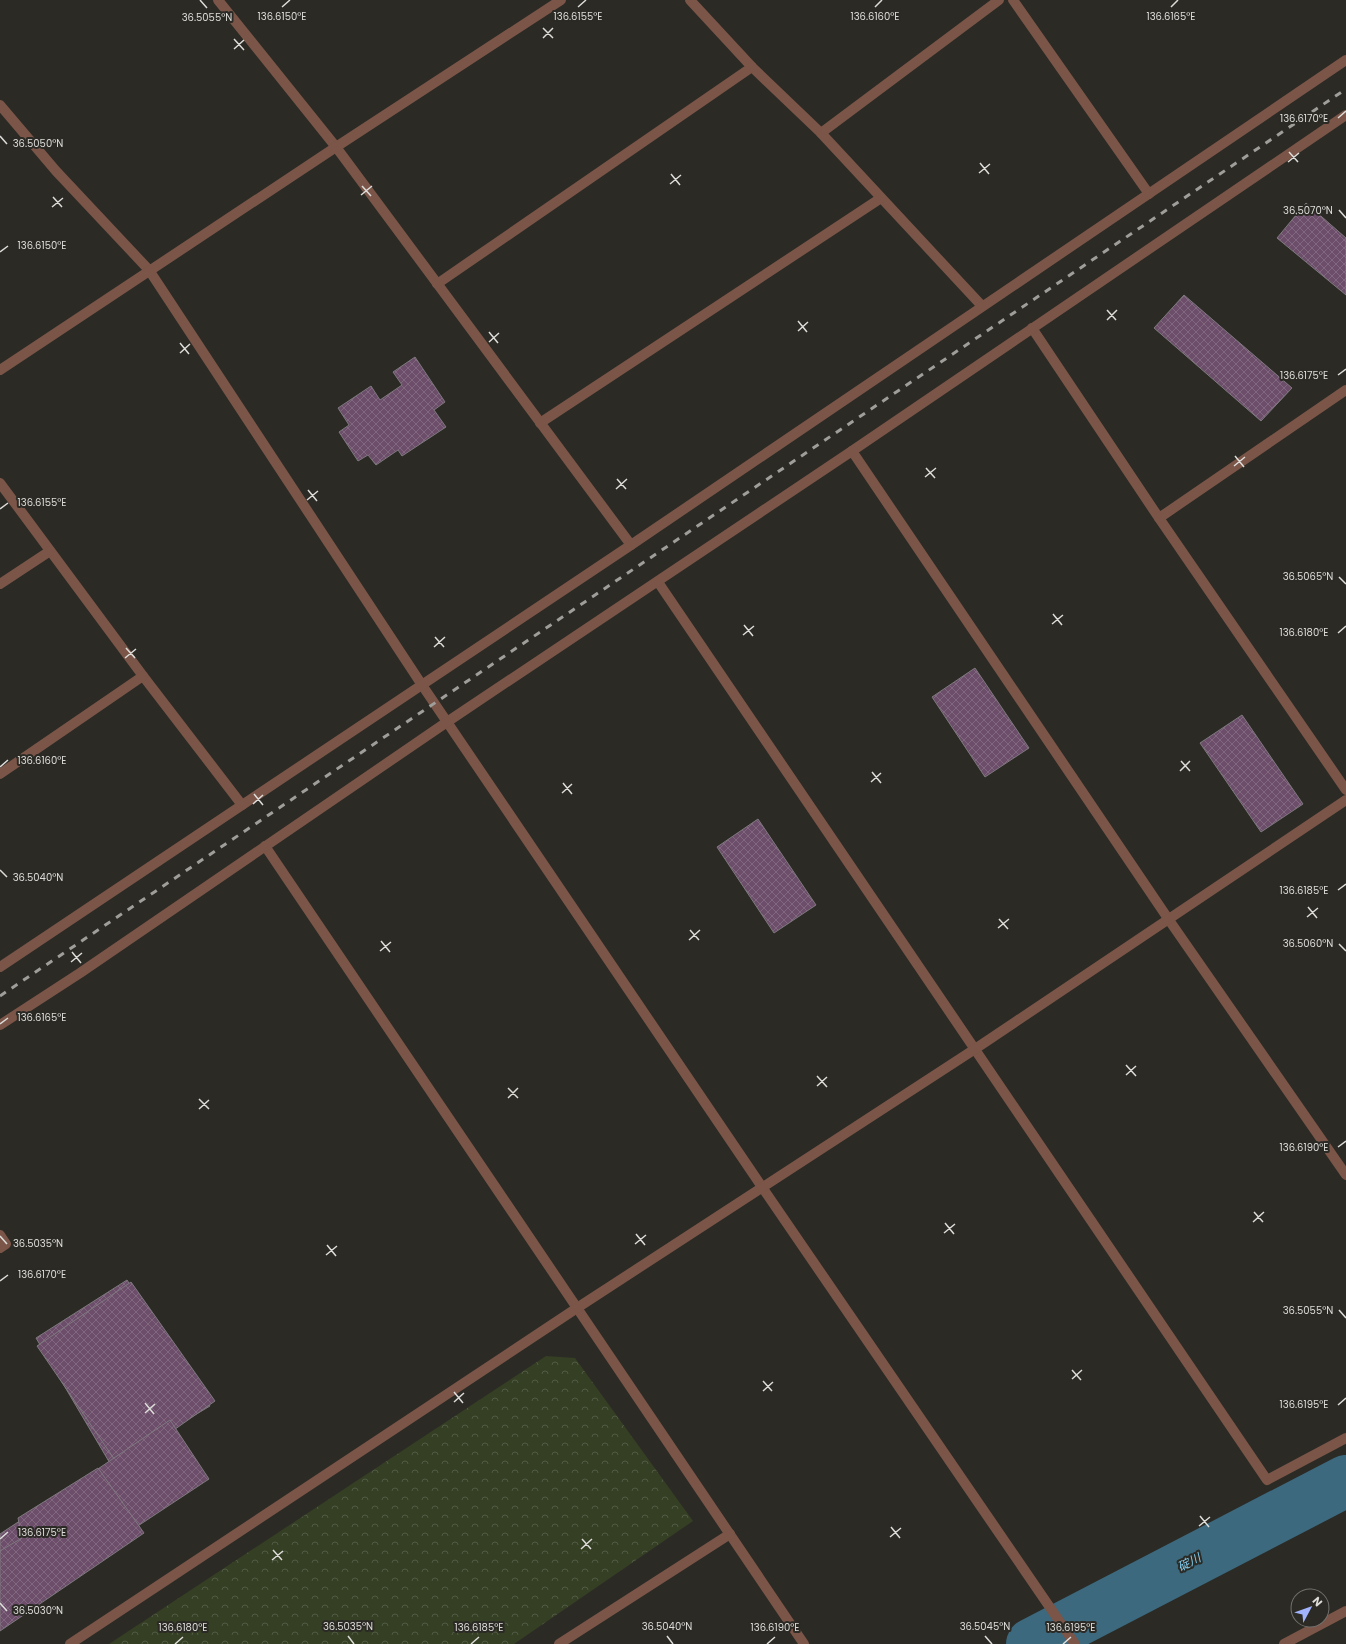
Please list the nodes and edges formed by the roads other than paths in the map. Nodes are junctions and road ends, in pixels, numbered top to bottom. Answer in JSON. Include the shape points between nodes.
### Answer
{"nodes":[{"id":1,"x":561,"y":0,"type":"edge"},
{"id":2,"x":690,"y":0,"type":"edge"},
{"id":3,"x":999,"y":0,"type":"edge"},
{"id":4,"x":1013,"y":0,"type":"edge"},
{"id":5,"x":221,"y":1,"type":"edge"},
{"id":6,"x":1346,"y":60,"type":"edge"},
{"id":7,"x":752,"y":67,"type":"junction"},
{"id":8,"x":0,"y":105,"type":"edge"},
{"id":9,"x":1346,"y":115,"type":"edge"},
{"id":10,"x":821,"y":133,"type":"junction"},
{"id":11,"x":336,"y":147,"type":"junction"},
{"id":12,"x":1149,"y":194,"type":"junction"},
{"id":13,"x":881,"y":198,"type":"junction"},
{"id":14,"x":149,"y":270,"type":"junction"},
{"id":15,"x":437,"y":284,"type":"junction"},
{"id":16,"x":982,"y":306,"type":"junction"},
{"id":17,"x":1032,"y":328,"type":"junction"},
{"id":18,"x":0,"y":370,"type":"edge"},
{"id":19,"x":1346,"y":390,"type":"edge"},
{"id":20,"x":540,"y":423,"type":"junction"},
{"id":21,"x":852,"y":451,"type":"junction"},
{"id":22,"x":0,"y":483,"type":"edge"},
{"id":23,"x":1159,"y":518,"type":"junction"},
{"id":24,"x":631,"y":545,"type":"junction"},
{"id":25,"x":50,"y":550,"type":"junction"},
{"id":26,"x":658,"y":582,"type":"junction"},
{"id":27,"x":0,"y":584,"type":"edge"},
{"id":28,"x":143,"y":676,"type":"junction"},
{"id":29,"x":422,"y":685,"type":"junction"},
{"id":30,"x":447,"y":722,"type":"junction"},
{"id":31,"x":0,"y":774,"type":"edge"},
{"id":32,"x":1346,"y":790,"type":"edge"},
{"id":33,"x":1346,"y":800,"type":"edge"},
{"id":34,"x":242,"y":805,"type":"junction"},
{"id":35,"x":265,"y":846,"type":"junction"},
{"id":36,"x":1170,"y":920,"type":"junction"},
{"id":37,"x":0,"y":967,"type":"edge"},
{"id":38,"x":0,"y":1025,"type":"edge"},
{"id":39,"x":975,"y":1049,"type":"junction"},
{"id":40,"x":1346,"y":1175,"type":"edge"},
{"id":41,"x":762,"y":1187,"type":"junction"},
{"id":42,"x":0,"y":1235,"type":"edge"},
{"id":43,"x":0,"y":1248,"type":"edge"},
{"id":44,"x":577,"y":1308,"type":"junction"},
{"id":45,"x":1346,"y":1438,"type":"edge"},
{"id":46,"x":730,"y":1534,"type":"junction"},
{"id":47,"x":1346,"y":1611,"type":"edge"},
{"id":48,"x":70,"y":1644,"type":"edge"},
{"id":49,"x":559,"y":1644,"type":"edge"},
{"id":50,"x":804,"y":1644,"type":"edge"},
{"id":51,"x":1075,"y":1644,"type":"edge"},
{"id":52,"x":1284,"y":1644,"type":"edge"}],
"edges":[{"from":1,"to":11,"type":"street"},
{"from":2,"to":7,"type":"street"},
{"from":3,"to":10,"type":"street"},
{"from":4,"to":12,"type":"street"},
{"from":5,"to":11,"type":"street"},
{"from":6,"to":12,"type":"street"},
{"from":7,"to":10,"type":"street"},
{"from":7,"to":15,"type":"street"},
{"from":8,"to":14,"type":"street","via":[[56,171]]},
{"from":9,"to":17,"type":"street"},
{"from":10,"to":13,"type":"street"},
{"from":11,"to":14,"type":"street"},
{"from":11,"to":15,"type":"street"},
{"from":12,"to":16,"type":"street"},
{"from":13,"to":16,"type":"street"},
{"from":13,"to":20,"type":"street"},
{"from":14,"to":18,"type":"street"},
{"from":14,"to":29,"type":"street"},
{"from":15,"to":20,"type":"street"},
{"from":16,"to":24,"type":"street"},
{"from":17,"to":21,"type":"street"},
{"from":17,"to":23,"type":"street"},
{"from":19,"to":23,"type":"street"},
{"from":20,"to":24,"type":"street"},
{"from":21,"to":26,"type":"street"},
{"from":21,"to":36,"type":"street"},
{"from":22,"to":25,"type":"street"},
{"from":23,"to":32,"type":"street"},
{"from":24,"to":29,"type":"street"},
{"from":25,"to":27,"type":"street"},
{"from":25,"to":28,"type":"street"},
{"from":26,"to":30,"type":"street"},
{"from":26,"to":39,"type":"street"},
{"from":28,"to":31,"type":"street"},
{"from":28,"to":34,"type":"street"},
{"from":29,"to":30,"type":"street"},
{"from":29,"to":34,"type":"street"},
{"from":30,"to":35,"type":"street"},
{"from":30,"to":41,"type":"street"},
{"from":33,"to":36,"type":"street"},
{"from":34,"to":37,"type":"street"},
{"from":35,"to":38,"type":"street"},
{"from":35,"to":44,"type":"street"},
{"from":36,"to":39,"type":"street"},
{"from":36,"to":40,"type":"street"},
{"from":39,"to":41,"type":"street"},
{"from":39,"to":45,"type":"street","via":[[1267,1480]]},
{"from":41,"to":44,"type":"street"},
{"from":41,"to":51,"type":"street"},
{"from":42,"to":43,"type":"street","via":[[6,1244]]},
{"from":44,"to":46,"type":"street"},
{"from":44,"to":48,"type":"street"},
{"from":46,"to":49,"type":"street"},
{"from":46,"to":50,"type":"street"},
{"from":47,"to":52,"type":"street"}]}
